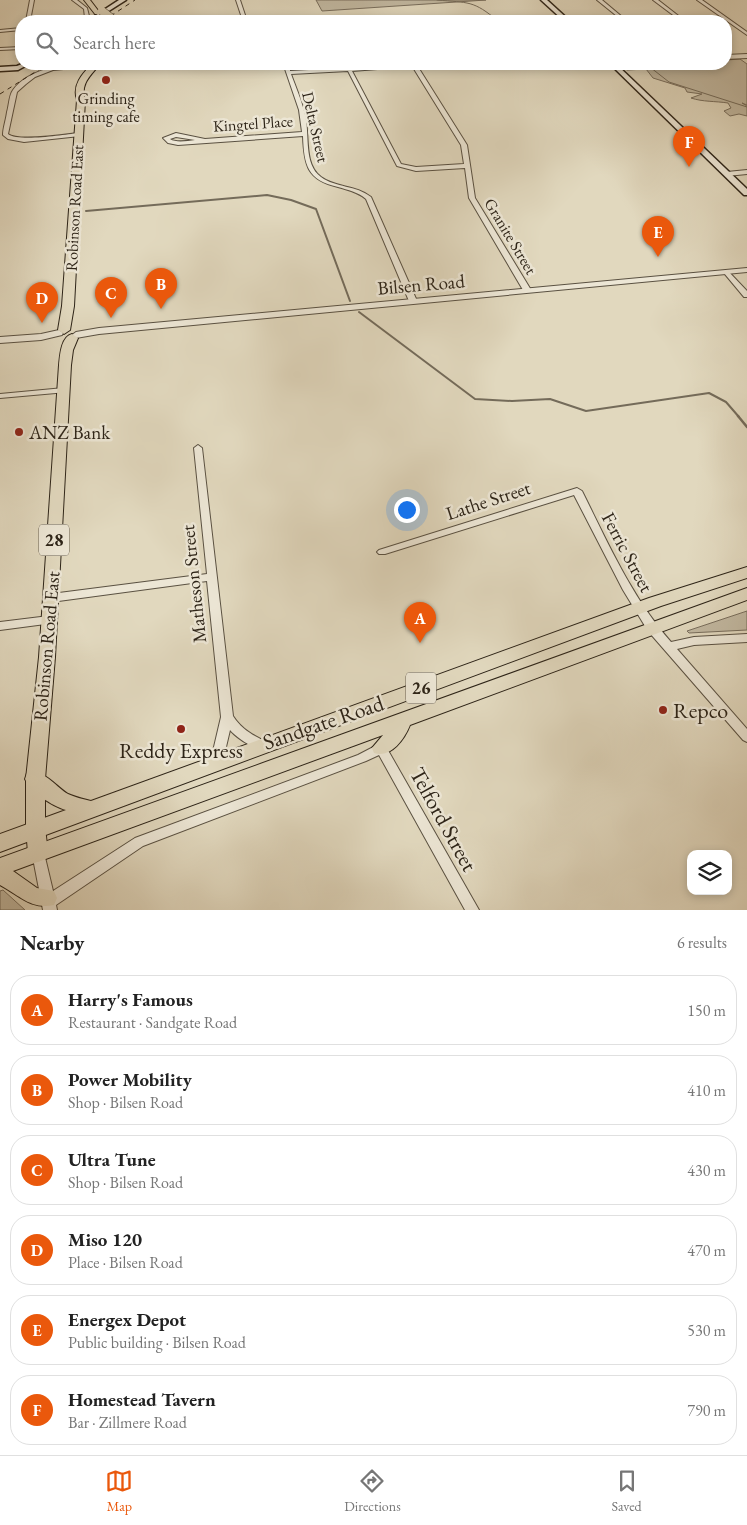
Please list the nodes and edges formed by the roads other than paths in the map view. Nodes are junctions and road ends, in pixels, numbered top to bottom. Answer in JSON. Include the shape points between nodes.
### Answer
{"nodes":[{"id":1,"x":32,"y":0,"type":"edge"},
{"id":2,"x":74,"y":0,"type":"edge"},
{"id":3,"x":87,"y":0,"type":"edge"},
{"id":4,"x":94,"y":0,"type":"edge"},
{"id":5,"x":119,"y":0,"type":"edge"},
{"id":6,"x":124,"y":0,"type":"edge"},
{"id":7,"x":238,"y":0,"type":"edge"},
{"id":8,"x":544,"y":0,"type":"edge"},
{"id":9,"x":600,"y":0,"type":"edge"},
{"id":10,"x":655,"y":0,"type":"edge"},
{"id":11,"x":699,"y":0,"type":"edge"},
{"id":12,"x":113,"y":6,"type":"junction"},
{"id":13,"x":29,"y":15,"type":"edge"},
{"id":14,"x":87,"y":15,"type":"edge"},
{"id":15,"x":95,"y":15,"type":"edge"},
{"id":16,"x":96,"y":15,"type":"edge"},
{"id":17,"x":98,"y":15,"type":"edge"},
{"id":18,"x":242,"y":15,"type":"edge"},
{"id":19,"x":560,"y":15,"type":"edge"},
{"id":20,"x":618,"y":15,"type":"edge"},
{"id":21,"x":675,"y":15,"type":"edge"},
{"id":22,"x":720,"y":15,"type":"edge"},
{"id":23,"x":734,"y":25,"type":"edge"},
{"id":24,"x":15,"y":29,"type":"edge"},
{"id":25,"x":0,"y":30,"type":"edge"},
{"id":26,"x":747,"y":34,"type":"edge"},
{"id":27,"x":15,"y":48,"type":"edge"},
{"id":28,"x":0,"y":49,"type":"edge"},
{"id":29,"x":732,"y":56,"type":"edge"},
{"id":30,"x":747,"y":56,"type":"edge"},
{"id":31,"x":15,"y":68,"type":"edge"},
{"id":32,"x":0,"y":69,"type":"edge"},
{"id":33,"x":47,"y":70,"type":"edge"},
{"id":34,"x":93,"y":70,"type":"edge"},
{"id":35,"x":287,"y":70,"type":"edge"},
{"id":36,"x":334,"y":70,"type":"edge"},
{"id":37,"x":350,"y":70,"type":"edge"},
{"id":38,"x":416,"y":70,"type":"edge"},
{"id":39,"x":619,"y":70,"type":"edge"},
{"id":40,"x":288,"y":73,"type":"junction"},
{"id":41,"x":304,"y":134,"type":"junction"},
{"id":42,"x":78,"y":135,"type":"junction"},
{"id":43,"x":28,"y":139,"type":"joint"},
{"id":44,"x":203,"y":140,"type":"junction"},
{"id":45,"x":468,"y":166,"type":"junction"},
{"id":46,"x":747,"y":172,"type":"edge"},
{"id":47,"x":727,"y":174,"type":"junction"},
{"id":48,"x":747,"y":193,"type":"edge"},
{"id":49,"x":747,"y":270,"type":"edge"},
{"id":50,"x":726,"y":272,"type":"junction"},
{"id":51,"x":527,"y":290,"type":"junction"},
{"id":52,"x":747,"y":295,"type":"edge"},
{"id":53,"x":413,"y":301,"type":"junction"},
{"id":54,"x":68,"y":336,"type":"junction"},
{"id":55,"x":0,"y":340,"type":"edge"},
{"id":56,"x":64,"y":390,"type":"junction"},
{"id":57,"x":0,"y":396,"type":"edge"},
{"id":58,"x":198,"y":448,"type":"dead end"},
{"id":59,"x":577,"y":491,"type":"joint"},
{"id":60,"x":382,"y":552,"type":"dead end"},
{"id":61,"x":747,"y":572,"type":"edge"},
{"id":62,"x":211,"y":577,"type":"junction"},
{"id":63,"x":747,"y":594,"type":"edge"},
{"id":64,"x":51,"y":598,"type":"junction"},
{"id":65,"x":638,"y":608,"type":"junction"},
{"id":66,"x":50,"y":620,"type":"junction"},
{"id":67,"x":0,"y":626,"type":"edge"},
{"id":68,"x":652,"y":628,"type":"junction"},
{"id":69,"x":747,"y":638,"type":"edge"},
{"id":70,"x":668,"y":648,"type":"junction"},
{"id":71,"x":226,"y":717,"type":"junction"},
{"id":72,"x":402,"y":720,"type":"junction"},
{"id":73,"x":747,"y":737,"type":"edge"},
{"id":74,"x":265,"y":746,"type":"junction"},
{"id":75,"x":381,"y":748,"type":"junction"},
{"id":76,"x":216,"y":764,"type":"junction"},
{"id":77,"x":34,"y":779,"type":"junction"},
{"id":78,"x":92,"y":810,"type":"junction"},
{"id":79,"x":35,"y":830,"type":"junction"},
{"id":80,"x":0,"y":843,"type":"edge"},
{"id":81,"x":38,"y":853,"type":"junction"},
{"id":82,"x":0,"y":867,"type":"edge"},
{"id":83,"x":0,"y":875,"type":"edge"},
{"id":84,"x":48,"y":903,"type":"edge"},
{"id":85,"x":472,"y":910,"type":"edge"}],
"edges":[{"from":1,"to":13,"type":"street"},
{"from":2,"to":14,"type":"street","via":[[85,8]]},
{"from":3,"to":15,"type":"main road"},
{"from":4,"to":16,"type":"main road"},
{"from":5,"to":12,"type":"main road"},
{"from":6,"to":12,"type":"main road"},
{"from":7,"to":18,"type":"street"},
{"from":8,"to":19,"type":"main road"},
{"from":9,"to":20,"type":"street"},
{"from":10,"to":21,"type":"street"},
{"from":11,"to":22,"type":"street"},
{"from":12,"to":17,"type":"main road"},
{"from":23,"to":26,"type":"street"},
{"from":24,"to":25,"type":"street"},
{"from":27,"to":28,"type":"street"},
{"from":29,"to":30,"type":"street"},
{"from":31,"to":32,"type":"main road"},
{"from":33,"to":43,"type":"street","via":[[13,95],[5,133],[10,138],[5,141]]},
{"from":34,"to":42,"type":"main road","name":"Robinson Road East","number":"28","via":[[81,81]]},
{"from":35,"to":40,"type":"street","name":"Delta Street"},
{"from":36,"to":40,"type":"street","name":"Granite Street"},
{"from":37,"to":45,"type":"street","via":[[399,165],[416,169]]},
{"from":38,"to":45,"type":"street","name":"Granite Street","via":[[464,145]]},
{"from":39,"to":47,"type":"main road"},
{"from":40,"to":41,"type":"street","name":"Delta Street","via":[[303,116]]},
{"from":41,"to":44,"type":"street","name":"Kingtel Place"},
{"from":41,"to":53,"type":"street","name":"Delta Street","via":[[315,176],[369,198]]},
{"from":42,"to":43,"type":"street"},
{"from":42,"to":54,"type":"main road","name":"Robinson Road East","number":"28"},
{"from":44,"to":44,"type":"street","name":"Kingtel Place","via":[[175,143],[168,142],[166,138],[178,135]]},
{"from":45,"to":51,"type":"street","name":"Granite Street","via":[[472,198]]},
{"from":46,"to":47,"type":"street"},
{"from":47,"to":48,"type":"main road"},
{"from":49,"to":50,"type":"street","name":"Bilsen Road"},
{"from":50,"to":51,"type":"street","name":"Bilsen Road"},
{"from":50,"to":52,"type":"street"},
{"from":51,"to":53,"type":"street","name":"Bilsen Road"},
{"from":53,"to":54,"type":"street","name":"Bilsen Road"},
{"from":54,"to":55,"type":"street","name":"Bilsen Road"},
{"from":54,"to":56,"type":"main road","name":"Robinson Road East","number":"28"},
{"from":56,"to":57,"type":"street"},
{"from":56,"to":64,"type":"main road","name":"Robinson Road East","number":"28"},
{"from":58,"to":62,"type":"street","name":"Matheson Street"},
{"from":59,"to":60,"type":"street","name":"Lathe Street"},
{"from":59,"to":65,"type":"street","name":"Ferric Street"},
{"from":61,"to":65,"type":"main road","name":"Sandgate Road","number":"26"},
{"from":62,"to":64,"type":"street"},
{"from":62,"to":71,"type":"street","name":"Matheson Street"},
{"from":63,"to":68,"type":"main road","name":"Sandgate Road","number":"26"},
{"from":64,"to":66,"type":"main road","name":"Robinson Road East","number":"28"},
{"from":65,"to":68,"type":"street","name":"Ferric Street"},
{"from":65,"to":74,"type":"main road","name":"Sandgate Road","number":"26"},
{"from":66,"to":67,"type":"street"},
{"from":66,"to":77,"type":"main road","name":"Robinson Road East","number":"28"},
{"from":68,"to":70,"type":"street"},
{"from":68,"to":72,"type":"main road","name":"Sandgate Road","number":"26"},
{"from":69,"to":70,"type":"street","via":[[694,641]]},
{"from":70,"to":73,"type":"street"},
{"from":71,"to":74,"type":"street","via":[[236,731]]},
{"from":71,"to":76,"type":"street","name":"Matheson Street"},
{"from":72,"to":75,"type":"main road","via":[[398,732]]},
{"from":72,"to":81,"type":"main road","name":"Sandgate Road","number":"26"},
{"from":74,"to":76,"type":"main road","name":"Sandgate Road","number":"26"},
{"from":75,"to":84,"type":"street","via":[[139,842]]},
{"from":75,"to":85,"type":"street","name":"Telford Street"},
{"from":76,"to":78,"type":"main road","name":"Sandgate Road","number":"26"},
{"from":77,"to":78,"type":"main road","via":[[63,801]]},
{"from":77,"to":79,"type":"main road","name":"Robinson Road East","number":"28"},
{"from":78,"to":79,"type":"main road","name":"Sandgate Road","number":"26"},
{"from":79,"to":80,"type":"main road","name":"Sandgate Road","number":"26"},
{"from":79,"to":81,"type":"main road","name":"Robinson Road East","number":"28"},
{"from":81,"to":82,"type":"highway","name":"Sandgate Road","number":"26"},
{"from":81,"to":84,"type":"street"},
{"from":83,"to":84,"type":"main road"}]}
